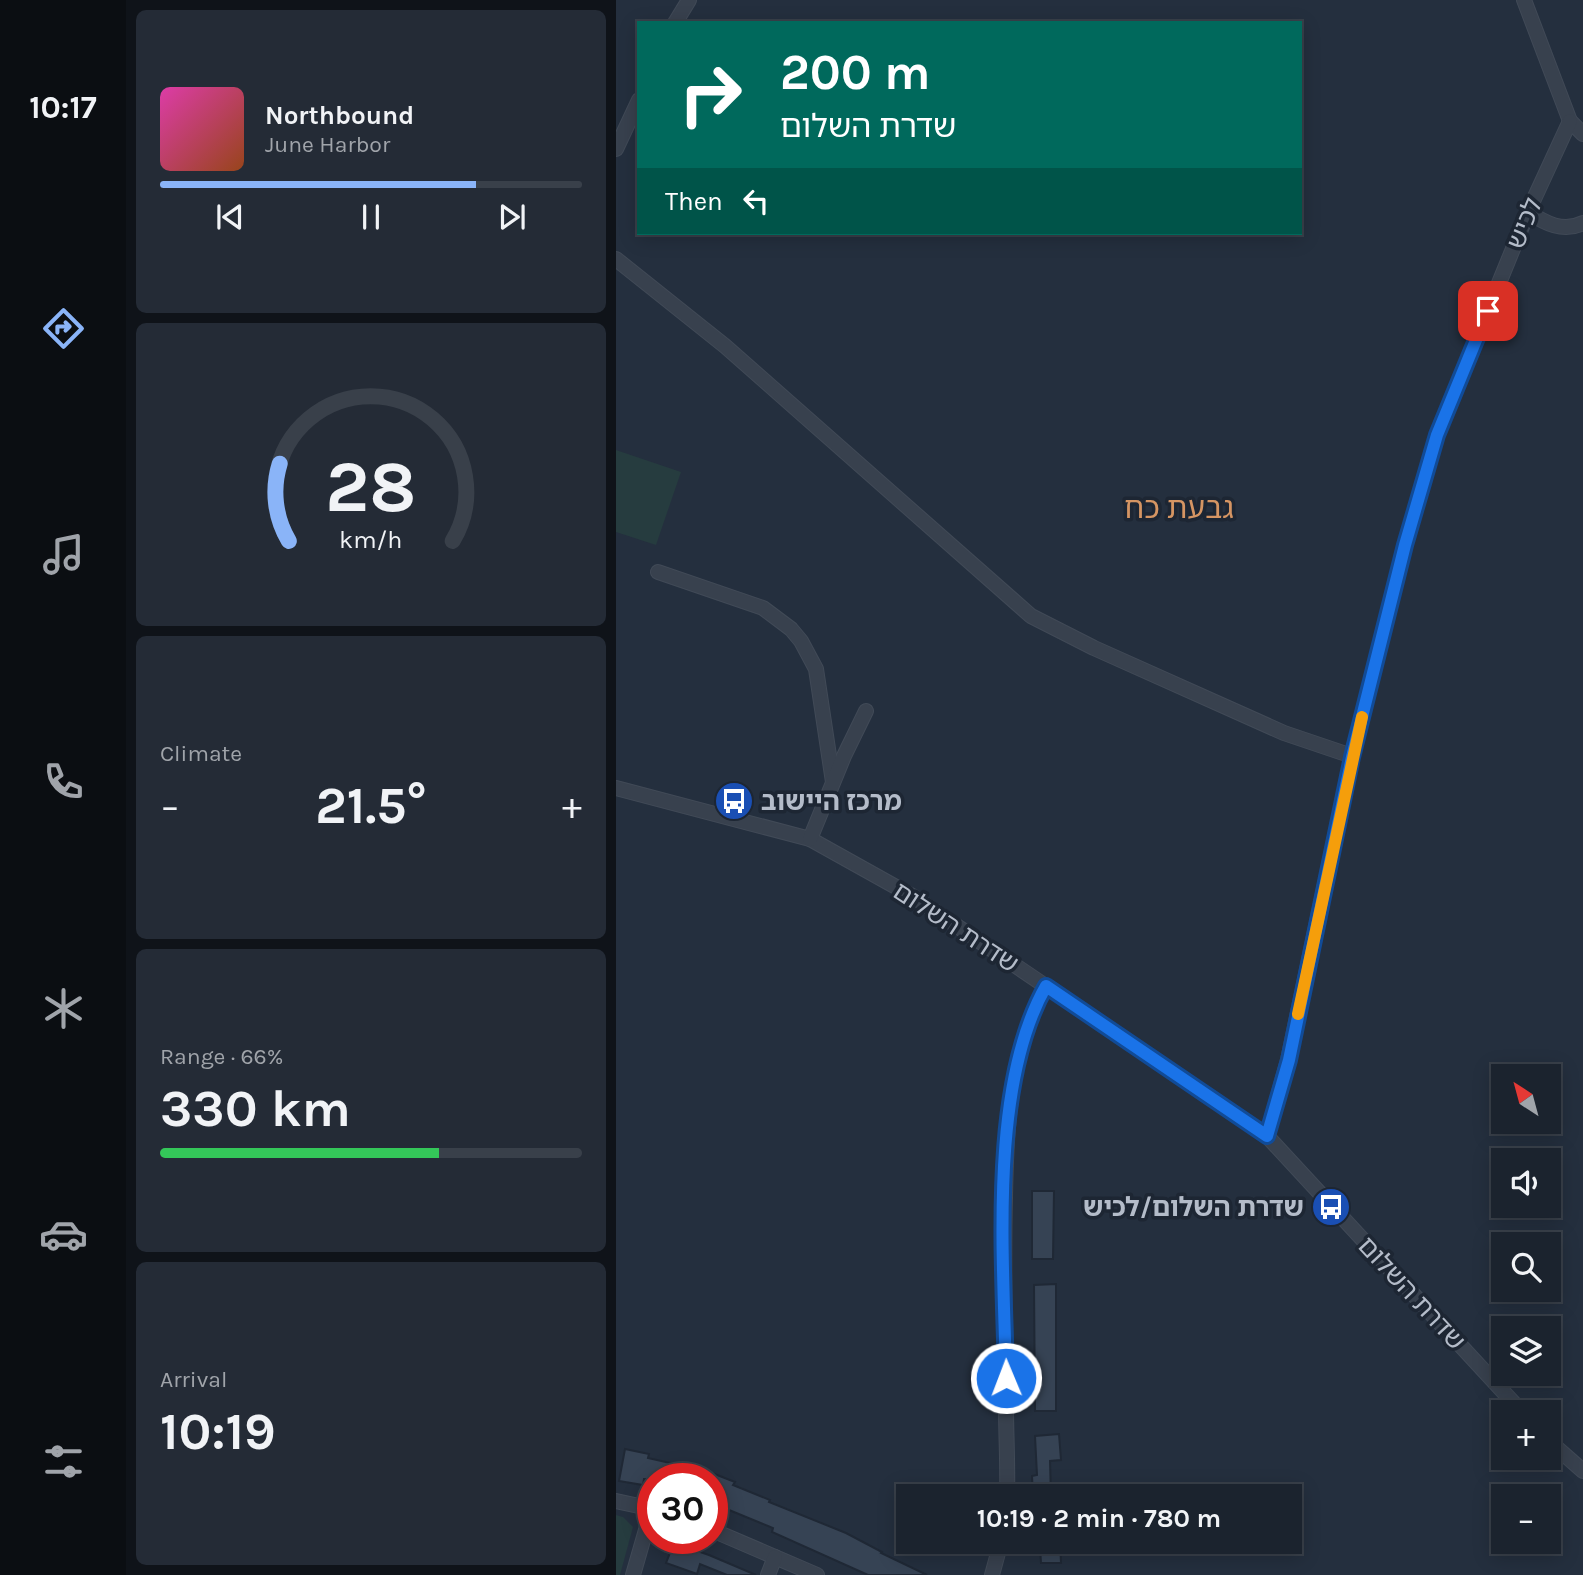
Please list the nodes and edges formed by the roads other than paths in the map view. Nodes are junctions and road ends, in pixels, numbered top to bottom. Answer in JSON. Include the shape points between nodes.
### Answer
{"nodes":[{"id":1,"x":690,"y":0,"type":"edge"},
{"id":2,"x":1524,"y":0,"type":"edge"},
{"id":3,"x":676,"y":21,"type":"edge"},
{"id":4,"x":637,"y":104,"type":"edge"},
{"id":5,"x":1570,"y":121,"type":"junction"},
{"id":6,"x":1583,"y":134,"type":"edge"},
{"id":7,"x":616,"y":149,"type":"edge"},
{"id":8,"x":1528,"y":212,"type":"junction"},
{"id":9,"x":1583,"y":223,"type":"edge"},
{"id":10,"x":616,"y":259,"type":"edge"},
{"id":11,"x":659,"y":572,"type":"dead end"},
{"id":12,"x":866,"y":711,"type":"dead end"},
{"id":13,"x":1352,"y":757,"type":"junction"},
{"id":14,"x":833,"y":782,"type":"junction"},
{"id":15,"x":616,"y":788,"type":"edge"},
{"id":16,"x":810,"y":839,"type":"junction"},
{"id":17,"x":1046,"y":986,"type":"junction"},
{"id":18,"x":1267,"y":1136,"type":"junction"},
{"id":19,"x":1511,"y":1400,"type":"edge"},
{"id":20,"x":1561,"y":1452,"type":"edge"},
{"id":21,"x":1583,"y":1471,"type":"edge"},
{"id":22,"x":1007,"y":1484,"type":"edge"},
{"id":23,"x":616,"y":1501,"type":"edge"},
{"id":24,"x":637,"y":1506,"type":"edge"},
{"id":25,"x":728,"y":1537,"type":"edge"},
{"id":26,"x":639,"y":1554,"type":"edge"},
{"id":27,"x":998,"y":1554,"type":"edge"},
{"id":28,"x":775,"y":1557,"type":"junction"},
{"id":29,"x":992,"y":1573,"type":"edge"},
{"id":30,"x":814,"y":1574,"type":"edge"},
{"id":31,"x":633,"y":1575,"type":"edge"},
{"id":32,"x":768,"y":1575,"type":"edge"}],
"edges":[{"from":1,"to":3,"type":"street"},
{"from":2,"to":5,"type":"street"},
{"from":4,"to":7,"type":"street"},
{"from":5,"to":6,"type":"street"},
{"from":5,"to":8,"type":"street","name":"לכיש"},
{"from":8,"to":9,"type":"street","via":[[1550,225],[1575,227]]},
{"from":8,"to":13,"type":"street","name":"לכיש","via":[[1437,435]]},
{"from":10,"to":13,"type":"street","via":[[725,346],[1031,616],[1284,733]]},
{"from":11,"to":14,"type":"street","via":[[763,608],[801,641],[816,669]]},
{"from":12,"to":14,"type":"street"},
{"from":13,"to":18,"type":"street","name":"לכיש","via":[[1289,1060]]},
{"from":14,"to":16,"type":"street"},
{"from":15,"to":16,"type":"street","name":"שדרת השלום"},
{"from":16,"to":17,"type":"street","name":"שדרת השלום","via":[[914,897]]},
{"from":17,"to":18,"type":"street","name":"שדרת השלום"},
{"from":17,"to":22,"type":"street","via":[[1019,1060],[1008,1125],[1004,1241]]},
{"from":18,"to":19,"type":"street","name":"שדרת השלום"},
{"from":20,"to":21,"type":"street"},
{"from":23,"to":24,"type":"street"},
{"from":25,"to":28,"type":"street"},
{"from":26,"to":31,"type":"street"},
{"from":27,"to":29,"type":"street"},
{"from":28,"to":30,"type":"street"},
{"from":28,"to":32,"type":"street"}]}
